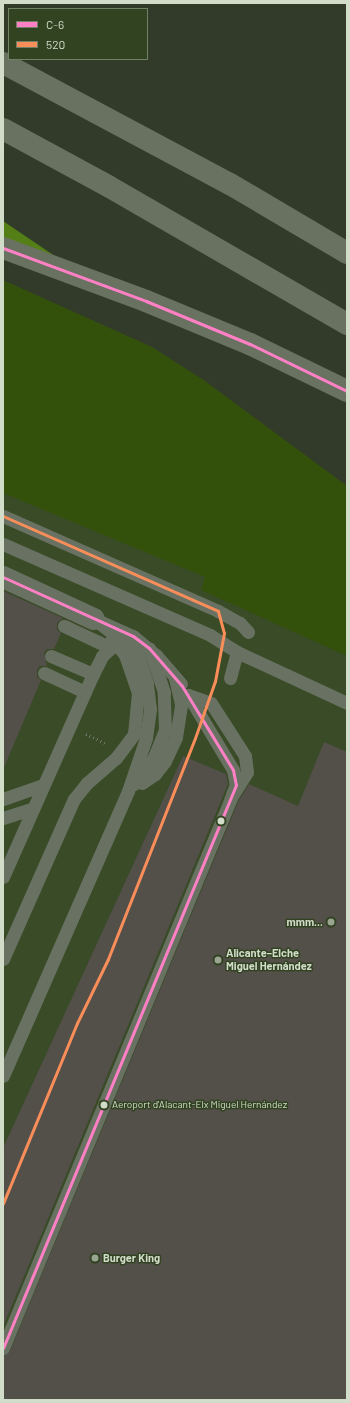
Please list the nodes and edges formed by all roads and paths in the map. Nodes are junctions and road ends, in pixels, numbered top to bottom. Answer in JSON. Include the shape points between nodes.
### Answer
{"nodes":[{"id":1,"x":3,"y":63,"type":"edge"},
{"id":2,"x":3,"y":129,"type":"edge"},
{"id":3,"x":3,"y":248,"type":"edge"},
{"id":4,"x":347,"y":253,"type":"edge"},
{"id":5,"x":347,"y":324,"type":"edge"},
{"id":6,"x":347,"y":391,"type":"edge"},
{"id":7,"x":3,"y":516,"type":"edge"},
{"id":8,"x":3,"y":544,"type":"edge"},
{"id":9,"x":3,"y":577,"type":"edge"},
{"id":10,"x":94,"y":619,"type":"junction"},
{"id":11,"x":64,"y":626,"type":"dead end"},
{"id":12,"x":248,"y":632,"type":"dead end"},
{"id":13,"x":149,"y":648,"type":"junction"},
{"id":14,"x":237,"y":652,"type":"junction"},
{"id":15,"x":51,"y":656,"type":"dead end"},
{"id":16,"x":44,"y":673,"type":"dead end"},
{"id":17,"x":92,"y":674,"type":"junction"},
{"id":18,"x":175,"y":678,"type":"junction"},
{"id":19,"x":230,"y":678,"type":"dead end"},
{"id":20,"x":85,"y":692,"type":"junction"},
{"id":21,"x":188,"y":695,"type":"junction"},
{"id":22,"x":347,"y":703,"type":"edge"},
{"id":23,"x":43,"y":786,"type":"junction"},
{"id":24,"x":128,"y":791,"type":"junction"},
{"id":25,"x":231,"y":798,"type":"junction"},
{"id":26,"x":3,"y":799,"type":"edge"},
{"id":27,"x":33,"y":808,"type":"junction"},
{"id":28,"x":3,"y":818,"type":"edge"},
{"id":29,"x":3,"y":877,"type":"edge"},
{"id":30,"x":3,"y":959,"type":"edge"},
{"id":31,"x":3,"y":1076,"type":"edge"},
{"id":32,"x":3,"y":1348,"type":"edge"}],
"edges":[{"from":1,"to":4,"type":"highway","via":[[230,184]]},
{"from":2,"to":5,"type":"highway","via":[[108,186]]},
{"from":3,"to":6,"type":"highway","via":[[146,301],[250,344]]},
{"from":7,"to":12,"type":"lane","via":[[179,598],[240,623]]},
{"from":8,"to":14,"type":"lane","via":[[210,635]]},
{"from":9,"to":10,"type":"street"},
{"from":10,"to":13,"type":"lane","bridge":true,"via":[[133,636]]},
{"from":10,"to":24,"type":"lane","bridge":true,"via":[[131,647],[138,656],[147,683],[150,709],[146,738]]},
{"from":10,"to":30,"type":"lane","bridge":true,"via":[[125,655],[133,676],[139,705],[134,734],[116,758],[87,783],[74,800]]},
{"from":11,"to":17,"type":"lane","via":[[111,648],[102,656]]},
{"from":13,"to":18,"type":"lane","bridge":true},
{"from":13,"to":24,"type":"lane","bridge":true,"via":[[164,692],[165,730],[148,769]]},
{"from":14,"to":19,"type":"lane"},
{"from":14,"to":22,"type":"lane"},
{"from":15,"to":17,"type":"lane"},
{"from":16,"to":20,"type":"lane"},
{"from":17,"to":20,"type":"lane"},
{"from":18,"to":21,"type":"lane","bridge":true},
{"from":18,"to":24,"type":"lane","bridge":true,"via":[[182,704],[172,750],[155,774]]},
{"from":20,"to":23,"type":"lane"},
{"from":21,"to":25,"type":"lane","bridge":true,"via":[[233,770],[236,785]]},
{"from":21,"to":25,"type":"lane","bridge":true,"via":[[212,703],[245,756],[247,772]]},
{"from":23,"to":26,"type":"lane"},
{"from":23,"to":27,"type":"lane"},
{"from":24,"to":31,"type":"lane","bridge":true},
{"from":25,"to":32,"type":"lane"},
{"from":27,"to":28,"type":"lane"},
{"from":27,"to":29,"type":"lane"}]}
